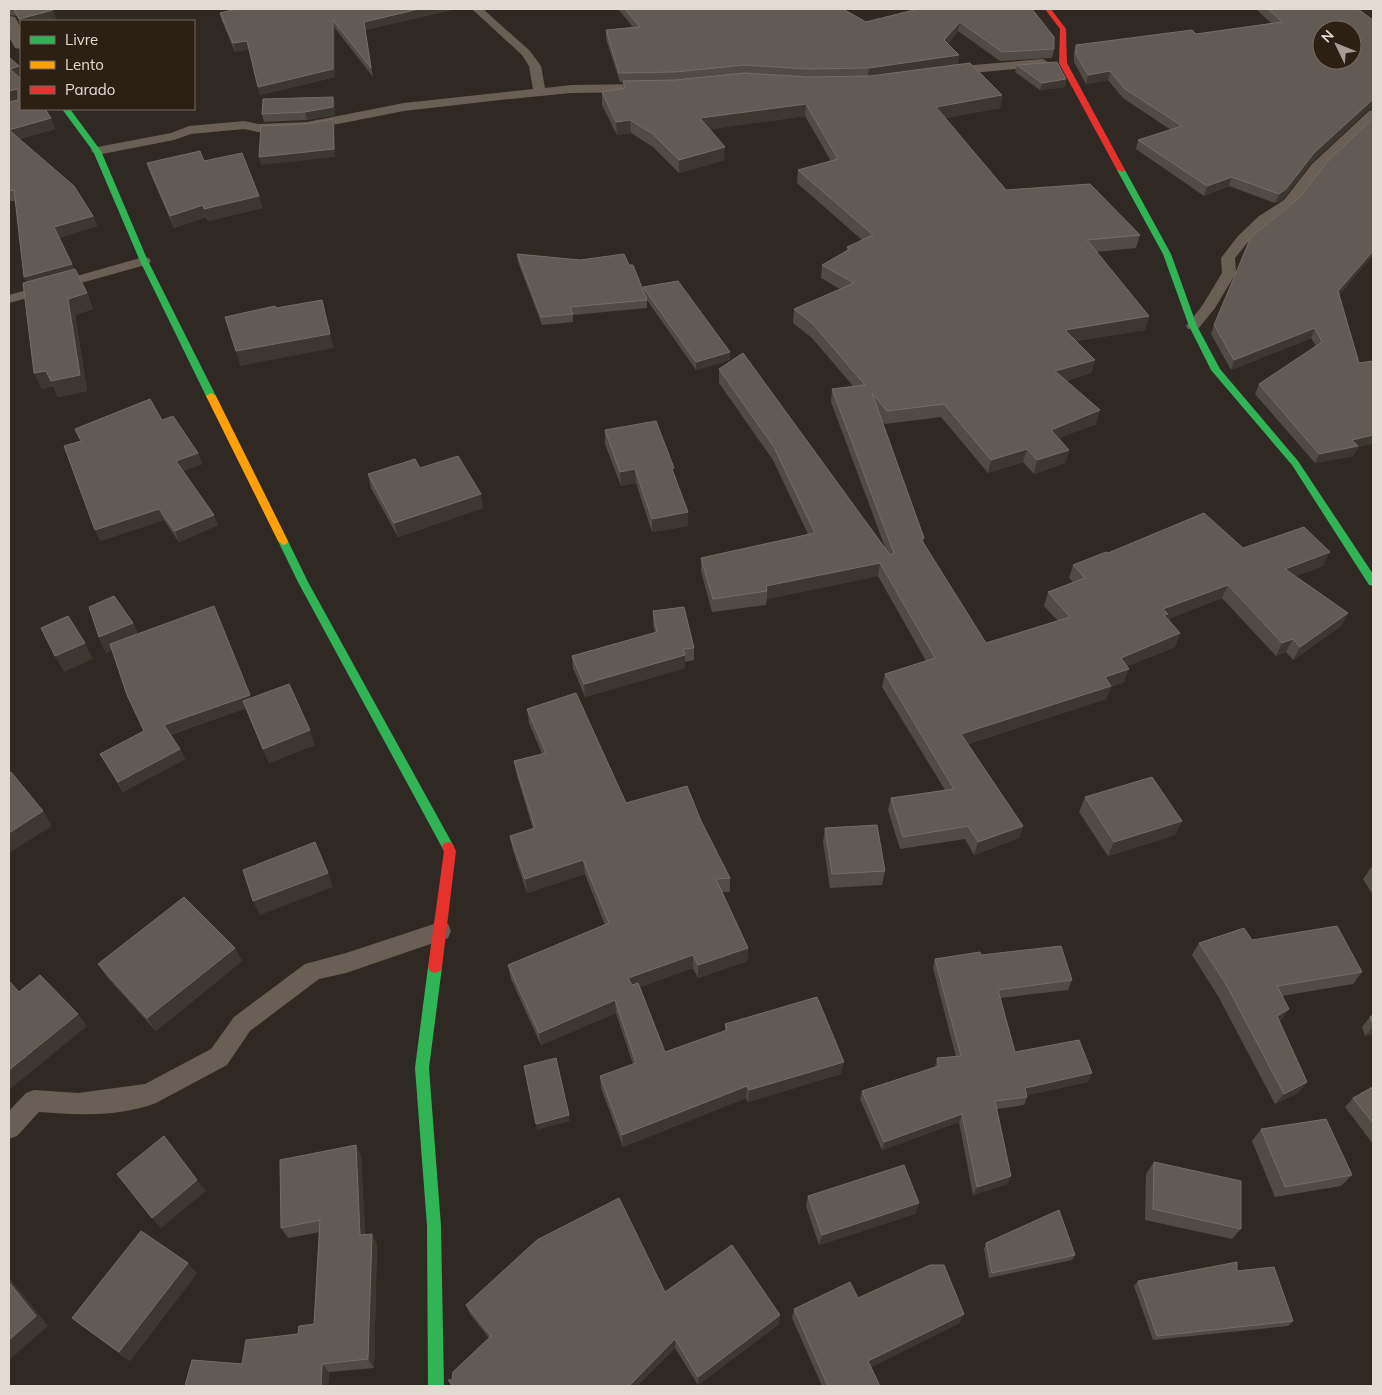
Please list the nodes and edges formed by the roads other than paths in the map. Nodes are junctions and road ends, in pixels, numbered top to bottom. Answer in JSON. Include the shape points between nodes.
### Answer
{"nodes":[{"id":1,"x":477,"y":9,"type":"edge"},
{"id":2,"x":1048,"y":9,"type":"edge"},
{"id":3,"x":9,"y":21,"type":"edge"},
{"id":4,"x":20,"y":42,"type":"edge"},
{"id":5,"x":1064,"y":63,"type":"junction"},
{"id":6,"x":933,"y":73,"type":"edge"},
{"id":7,"x":656,"y":87,"type":"edge"},
{"id":8,"x":540,"y":92,"type":"junction"},
{"id":9,"x":67,"y":110,"type":"edge"},
{"id":10,"x":1373,"y":114,"type":"edge"},
{"id":11,"x":97,"y":152,"type":"junction"},
{"id":12,"x":144,"y":261,"type":"junction"},
{"id":13,"x":9,"y":299,"type":"edge"},
{"id":14,"x":1193,"y":326,"type":"junction"},
{"id":15,"x":1373,"y":582,"type":"edge"},
{"id":16,"x":440,"y":931,"type":"junction"},
{"id":17,"x":9,"y":1128,"type":"edge"},
{"id":18,"x":436,"y":1386,"type":"edge"}],
"edges":[{"from":1,"to":8,"type":"lane","via":[[526,53],[535,66]]},
{"from":2,"to":5,"type":"street","via":[[1063,29]]},
{"from":3,"to":4,"type":"street"},
{"from":5,"to":6,"type":"lane"},
{"from":5,"to":14,"type":"street","via":[[1166,254]]},
{"from":7,"to":8,"type":"lane"},
{"from":8,"to":11,"type":"lane","via":[[404,108],[307,126],[258,128],[244,125],[189,130]]},
{"from":9,"to":11,"type":"street"},
{"from":10,"to":14,"type":"lane","via":[[1317,167],[1289,203],[1264,219],[1243,239],[1228,258],[1229,273]]},
{"from":11,"to":12,"type":"street"},
{"from":12,"to":13,"type":"lane"},
{"from":12,"to":16,"type":"street","via":[[303,582],[450,851]]},
{"from":14,"to":15,"type":"street","via":[[1216,370],[1295,463]]},
{"from":16,"to":17,"type":"lane","via":[[313,972],[242,1024],[219,1057],[148,1095],[78,1104],[34,1101]]},
{"from":16,"to":18,"type":"street","via":[[422,1068],[434,1226]]}]}
